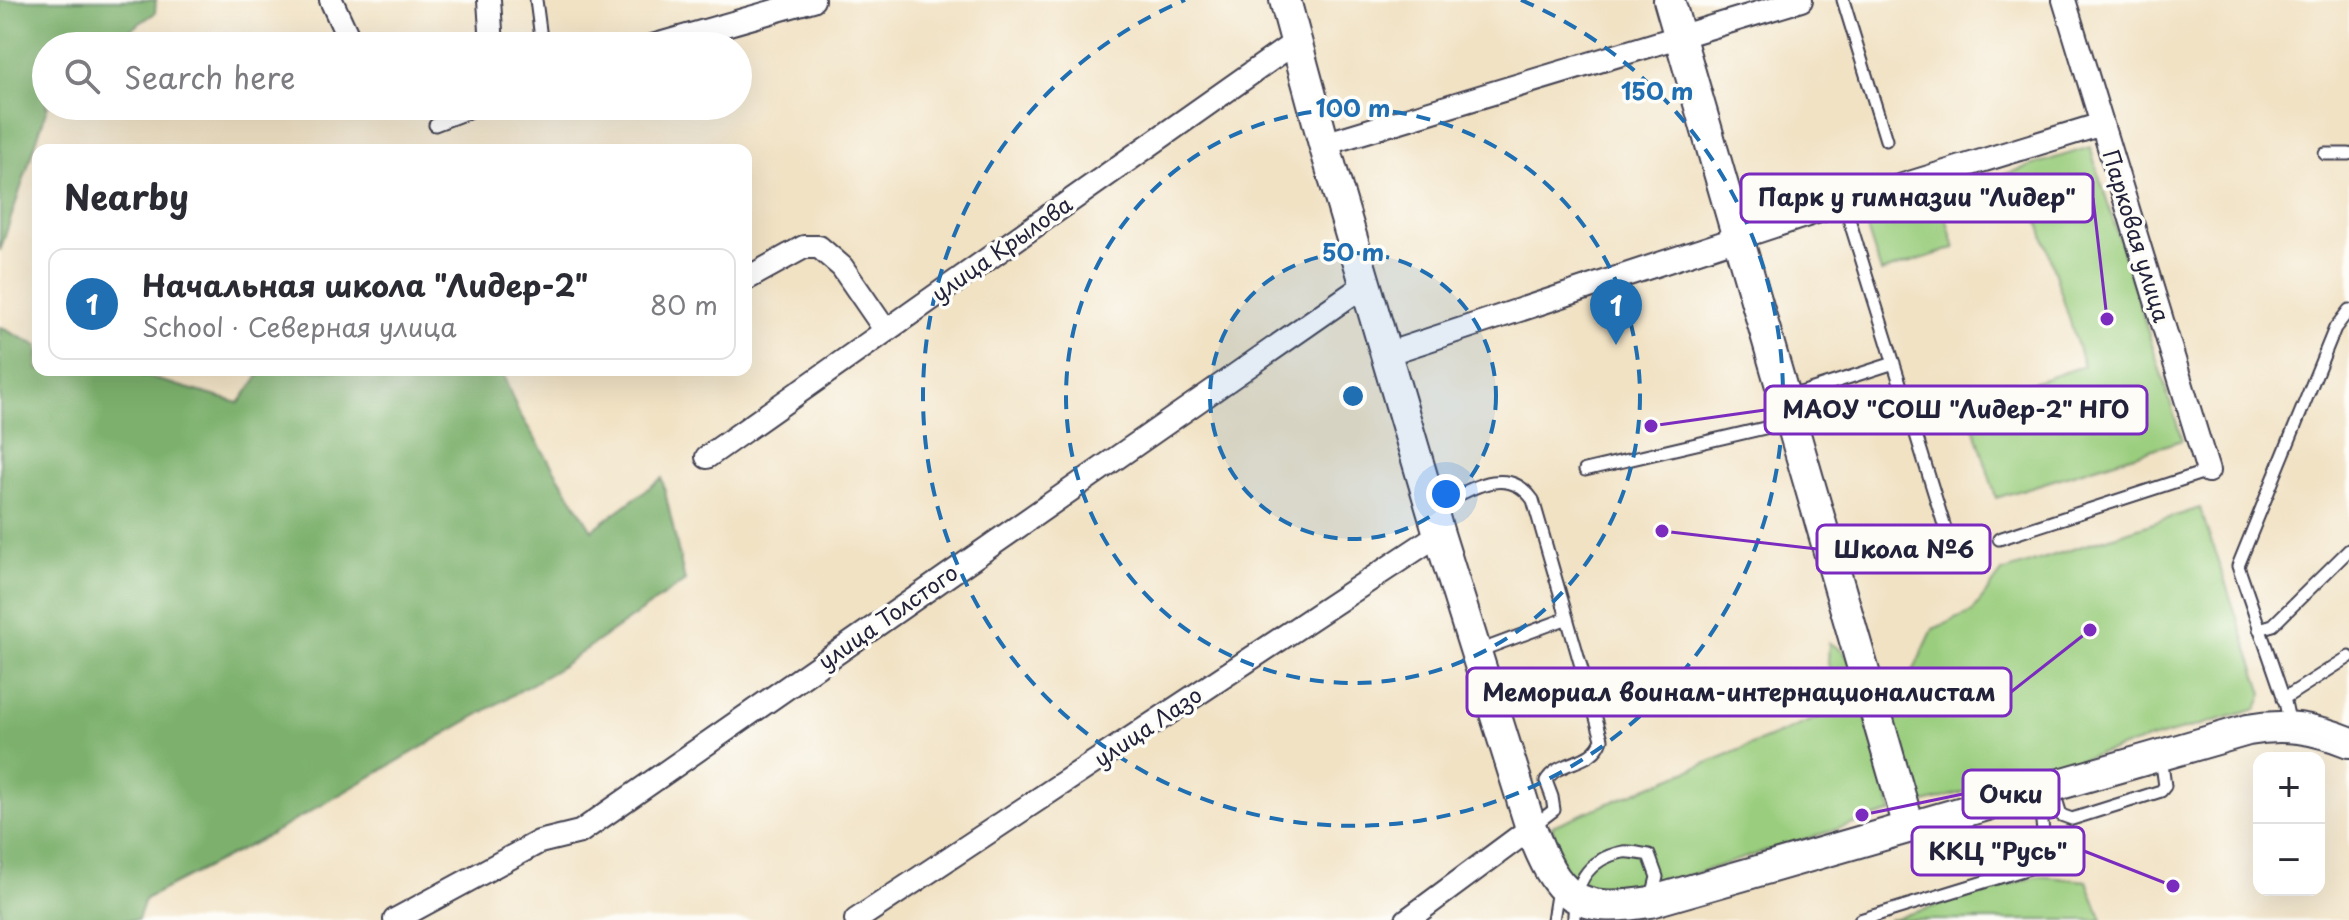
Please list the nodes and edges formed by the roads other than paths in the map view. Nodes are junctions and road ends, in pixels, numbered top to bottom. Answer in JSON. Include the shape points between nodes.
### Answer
{"nodes":[{"id":1,"x":331,"y":0,"type":"edge"},
{"id":2,"x":489,"y":0,"type":"edge"},
{"id":3,"x":536,"y":0,"type":"edge"},
{"id":4,"x":813,"y":0,"type":"edge"},
{"id":5,"x":1285,"y":0,"type":"edge"},
{"id":6,"x":1669,"y":0,"type":"edge"},
{"id":7,"x":1801,"y":0,"type":"edge"},
{"id":8,"x":1843,"y":0,"type":"edge"},
{"id":9,"x":2064,"y":0,"type":"edge"},
{"id":10,"x":346,"y":32,"type":"edge"},
{"id":11,"x":491,"y":32,"type":"edge"},
{"id":12,"x":540,"y":32,"type":"edge"},
{"id":13,"x":701,"y":32,"type":"edge"},
{"id":14,"x":1680,"y":38,"type":"junction"},
{"id":15,"x":1297,"y":41,"type":"junction"},
{"id":16,"x":448,"y":120,"type":"edge"},
{"id":17,"x":2102,"y":124,"type":"junction"},
{"id":18,"x":435,"y":125,"type":"dead end"},
{"id":19,"x":1886,"y":140,"type":"dead end"},
{"id":20,"x":1324,"y":144,"type":"junction"},
{"id":21,"x":2325,"y":154,"type":"dead end"},
{"id":22,"x":2349,"y":154,"type":"edge"},
{"id":23,"x":1844,"y":203,"type":"junction"},
{"id":24,"x":1738,"y":238,"type":"junction"},
{"id":25,"x":752,"y":276,"type":"edge"},
{"id":26,"x":1366,"y":284,"type":"junction"},
{"id":27,"x":2349,"y":310,"type":"edge"},
{"id":28,"x":886,"y":331,"type":"junction"},
{"id":29,"x":1386,"y":354,"type":"junction"},
{"id":30,"x":1894,"y":363,"type":"junction"},
{"id":31,"x":1788,"y":410,"type":"junction"},
{"id":32,"x":707,"y":457,"type":"dead end"},
{"id":33,"x":1585,"y":470,"type":"dead end"},
{"id":34,"x":2208,"y":471,"type":"joint"},
{"id":35,"x":1435,"y":521,"type":"junction"},
{"id":36,"x":1999,"y":539,"type":"dead end"},
{"id":37,"x":2349,"y":550,"type":"edge"},
{"id":38,"x":1954,"y":557,"type":"dead end"},
{"id":39,"x":1565,"y":619,"type":"junction"},
{"id":40,"x":2259,"y":629,"type":"junction"},
{"id":41,"x":1475,"y":652,"type":"junction"},
{"id":42,"x":2349,"y":657,"type":"edge"},
{"id":43,"x":2287,"y":712,"type":"junction"},
{"id":44,"x":2349,"y":742,"type":"edge"},
{"id":45,"x":2045,"y":788,"type":"junction"},
{"id":46,"x":1906,"y":818,"type":"junction"},
{"id":47,"x":1531,"y":828,"type":"junction"},
{"id":48,"x":1569,"y":901,"type":"edge"},
{"id":49,"x":1650,"y":902,"type":"junction"},
{"id":50,"x":1621,"y":914,"type":"edge"},
{"id":51,"x":395,"y":920,"type":"edge"},
{"id":52,"x":856,"y":920,"type":"edge"},
{"id":53,"x":1407,"y":920,"type":"edge"},
{"id":54,"x":1553,"y":920,"type":"edge"},
{"id":55,"x":1860,"y":920,"type":"edge"}],
"edges":[{"from":1,"to":10,"type":"street"},
{"from":2,"to":11,"type":"street"},
{"from":3,"to":12,"type":"lane"},
{"from":4,"to":13,"type":"street"},
{"from":5,"to":15,"type":"main road"},
{"from":6,"to":14,"type":"main road"},
{"from":7,"to":14,"type":"street"},
{"from":8,"to":19,"type":"lane"},
{"from":9,"to":17,"type":"street","name":"Парковая улица"},
{"from":14,"to":20,"type":"street"},
{"from":14,"to":24,"type":"main road"},
{"from":15,"to":20,"type":"main road"},
{"from":15,"to":28,"type":"street","name":"улица Крылова"},
{"from":16,"to":18,"type":"lane"},
{"from":17,"to":23,"type":"street"},
{"from":17,"to":34,"type":"street","name":"Парковая улица"},
{"from":20,"to":26,"type":"main road"},
{"from":21,"to":22,"type":"lane"},
{"from":23,"to":24,"type":"street"},
{"from":23,"to":30,"type":"lane"},
{"from":24,"to":29,"type":"street"},
{"from":24,"to":31,"type":"main road"},
{"from":25,"to":28,"type":"street","via":[[804,247],[819,247],[842,267]]},
{"from":26,"to":29,"type":"main road"},
{"from":26,"to":51,"type":"street","name":"улица Толстого","via":[[580,832],[539,842]]},
{"from":27,"to":40,"type":"lane","via":[[2335,328],[2238,566]]},
{"from":28,"to":32,"type":"street","name":"улица Крылова"},
{"from":29,"to":35,"type":"main road"},
{"from":30,"to":31,"type":"lane"},
{"from":30,"to":38,"type":"lane"},
{"from":31,"to":33,"type":"lane"},
{"from":31,"to":46,"type":"main road"},
{"from":34,"to":36,"type":"lane"},
{"from":35,"to":39,"type":"lane","via":[[1487,482],[1524,486],[1533,500]]},
{"from":35,"to":41,"type":"main road"},
{"from":35,"to":52,"type":"street","name":"улица Лазо"},
{"from":37,"to":40,"type":"lane","via":[[2273,625]]},
{"from":39,"to":41,"type":"lane"},
{"from":39,"to":47,"type":"lane","via":[[1602,739],[1592,755],[1551,772],[1546,781],[1554,810]]},
{"from":40,"to":43,"type":"lane"},
{"from":41,"to":47,"type":"main road"},
{"from":42,"to":43,"type":"lane"},
{"from":43,"to":44,"type":"main road"},
{"from":43,"to":45,"type":"main road","via":[[2248,730]]},
{"from":45,"to":46,"type":"main road"},
{"from":45,"to":55,"type":"lane","via":[[2045,853],[2036,866]]},
{"from":46,"to":49,"type":"main road"},
{"from":47,"to":48,"type":"main road","via":[[1544,863]]},
{"from":47,"to":53,"type":"street"},
{"from":48,"to":49,"type":"lane","via":[[1596,864],[1624,852],[1649,855],[1657,877]]},
{"from":48,"to":50,"type":"main road"},
{"from":48,"to":54,"type":"lane"},
{"from":49,"to":50,"type":"main road"}]}
